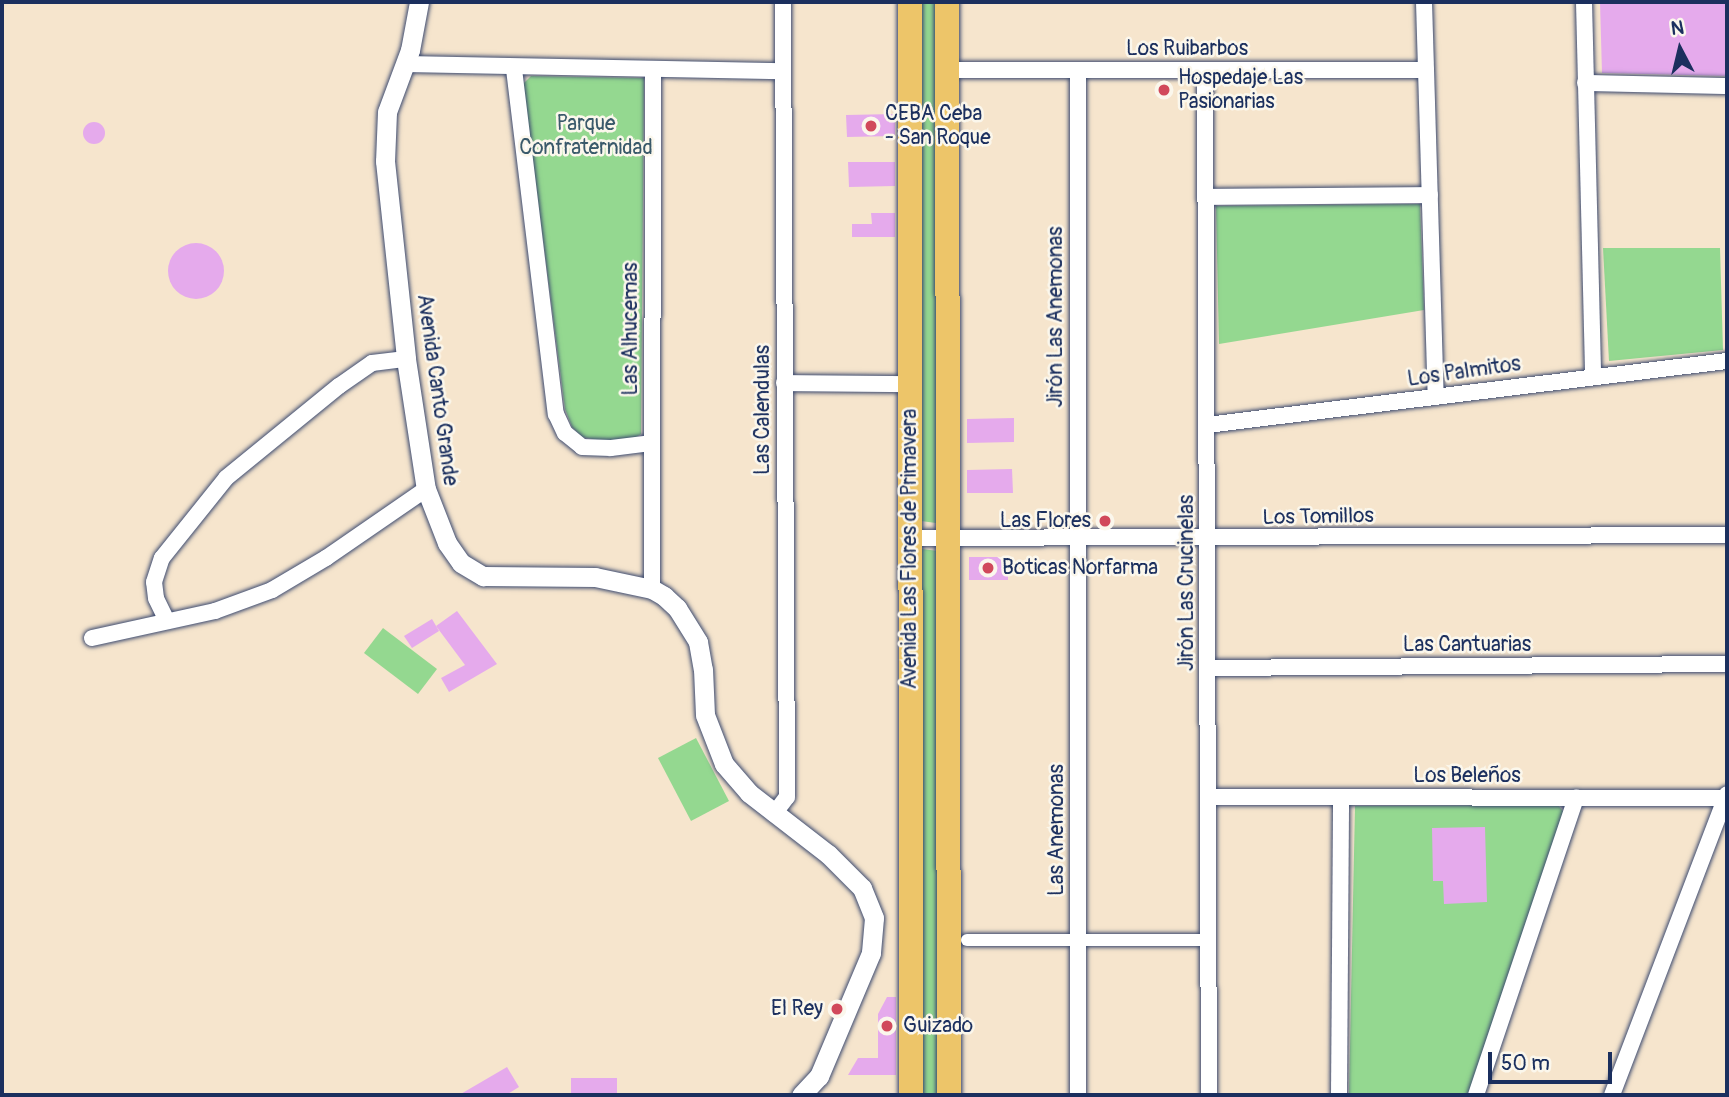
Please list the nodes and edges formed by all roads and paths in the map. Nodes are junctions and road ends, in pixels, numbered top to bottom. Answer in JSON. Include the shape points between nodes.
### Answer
{"nodes":[{"id":1,"x":419,"y":2,"type":"edge"},
{"id":2,"x":783,"y":2,"type":"edge"},
{"id":3,"x":909,"y":2,"type":"edge"},
{"id":4,"x":947,"y":2,"type":"edge"},
{"id":5,"x":1424,"y":2,"type":"edge"},
{"id":6,"x":1584,"y":2,"type":"edge"},
{"id":7,"x":405,"y":64,"type":"junction"},
{"id":8,"x":513,"y":69,"type":"junction"},
{"id":9,"x":653,"y":70,"type":"junction"},
{"id":10,"x":948,"y":70,"type":"junction"},
{"id":11,"x":1078,"y":70,"type":"junction"},
{"id":12,"x":1426,"y":70,"type":"junction"},
{"id":13,"x":783,"y":71,"type":"junction"},
{"id":14,"x":1205,"y":71,"type":"junction"},
{"id":15,"x":1585,"y":83,"type":"junction"},
{"id":16,"x":1727,"y":86,"type":"edge"},
{"id":17,"x":1430,"y":195,"type":"junction"},
{"id":18,"x":1205,"y":197,"type":"junction"},
{"id":19,"x":406,"y":359,"type":"junction"},
{"id":20,"x":1727,"y":361,"type":"edge"},
{"id":21,"x":1593,"y":376,"type":"junction"},
{"id":22,"x":784,"y":383,"type":"junction"},
{"id":23,"x":910,"y":384,"type":"junction"},
{"id":24,"x":1436,"y":397,"type":"junction"},
{"id":25,"x":1207,"y":425,"type":"junction"},
{"id":26,"x":652,"y":443,"type":"junction"},
{"id":27,"x":426,"y":489,"type":"junction"},
{"id":28,"x":1727,"y":536,"type":"edge"},
{"id":29,"x":910,"y":538,"type":"junction"},
{"id":30,"x":949,"y":538,"type":"junction"},
{"id":31,"x":1208,"y":539,"type":"junction"},
{"id":32,"x":1077,"y":540,"type":"junction"},
{"id":33,"x":1077,"y":565,"type":"joint"},
{"id":34,"x":652,"y":589,"type":"junction"},
{"id":35,"x":167,"y":621,"type":"junction"},
{"id":36,"x":92,"y":638,"type":"dead end"},
{"id":37,"x":1727,"y":664,"type":"edge"},
{"id":38,"x":1208,"y":668,"type":"junction"},
{"id":39,"x":1727,"y":796,"type":"edge"},
{"id":40,"x":1208,"y":797,"type":"junction"},
{"id":41,"x":1576,"y":797,"type":"junction"},
{"id":42,"x":1341,"y":798,"type":"junction"},
{"id":43,"x":774,"y":814,"type":"junction"},
{"id":44,"x":967,"y":940,"type":"dead end"},
{"id":45,"x":1208,"y":940,"type":"junction"},
{"id":46,"x":1078,"y":941,"type":"junction"},
{"id":47,"x":801,"y":1095,"type":"edge"},
{"id":48,"x":911,"y":1095,"type":"edge"},
{"id":49,"x":949,"y":1095,"type":"edge"},
{"id":50,"x":1079,"y":1095,"type":"edge"},
{"id":51,"x":1209,"y":1095,"type":"edge"},
{"id":52,"x":1339,"y":1095,"type":"edge"},
{"id":53,"x":1476,"y":1095,"type":"edge"},
{"id":54,"x":1612,"y":1095,"type":"edge"}],
"edges":[{"from":1,"to":7,"type":"street","name":"Avenida Canto Grande"},
{"from":2,"to":13,"type":"street","name":"Las Calendulas"},
{"from":3,"to":23,"type":"main road","name":"Avenida Las Flores de Primavera"},
{"from":4,"to":10,"type":"main road","name":"Avenida Las Flores de Primavera"},
{"from":5,"to":12,"type":"street"},
{"from":6,"to":15,"type":"street"},
{"from":7,"to":8,"type":"street"},
{"from":7,"to":19,"type":"street","name":"Avenida Canto Grande","via":[[387,112],[384,147]]},
{"from":8,"to":9,"type":"street"},
{"from":8,"to":26,"type":"street","via":[[556,414],[565,433],[582,447],[611,449]]},
{"from":9,"to":13,"type":"street"},
{"from":9,"to":26,"type":"street","name":"Las Alhucemas"},
{"from":10,"to":11,"type":"street","name":"Los Ruibarbos"},
{"from":10,"to":30,"type":"main road","name":"Avenida Las Flores de Primavera"},
{"from":11,"to":14,"type":"street","name":"Los Ruibarbos"},
{"from":11,"to":32,"type":"street","name":"Jirón Las Anemonas"},
{"from":12,"to":14,"type":"street","name":"Los Ruibarbos"},
{"from":12,"to":17,"type":"street"},
{"from":13,"to":22,"type":"street","name":"Las Calendulas"},
{"from":14,"to":18,"type":"street","name":"Jirón Las Crucinelas"},
{"from":15,"to":16,"type":"street"},
{"from":15,"to":21,"type":"street"},
{"from":17,"to":18,"type":"street"},
{"from":17,"to":24,"type":"street"},
{"from":18,"to":25,"type":"street","name":"Jirón Las Crucinelas"},
{"from":19,"to":27,"type":"street","name":"Avenida Canto Grande"},
{"from":19,"to":35,"type":"street","via":[[372,363],[226,478],[162,558],[155,590]]},
{"from":20,"to":21,"type":"street","name":"Los Palmitos"},
{"from":21,"to":24,"type":"street","name":"Los Palmitos"},
{"from":22,"to":23,"type":"street"},
{"from":22,"to":43,"type":"street","name":"Las Calendulas","via":[[787,797]]},
{"from":23,"to":29,"type":"main road","name":"Avenida Las Flores de Primavera"},
{"from":24,"to":25,"type":"street","name":"Los Palmitos"},
{"from":25,"to":31,"type":"street","name":"Jirón Las Crucinelas"},
{"from":26,"to":34,"type":"street","name":"Las Alhucemas"},
{"from":27,"to":34,"type":"street","name":"Avenida Canto Grande","via":[[447,543],[461,563],[483,576],[595,577]]},
{"from":27,"to":35,"type":"street","via":[[272,590],[215,611]]},
{"from":28,"to":31,"type":"street","name":"Los Tomillos"},
{"from":29,"to":30,"type":"street","name":"Los Tomillos"},
{"from":29,"to":48,"type":"main road","name":"Avenida Las Flores de Primavera"},
{"from":30,"to":32,"type":"street","name":"Los Tomillos"},
{"from":30,"to":49,"type":"main road","name":"Avenida Las Flores de Primavera"},
{"from":31,"to":32,"type":"street","name":"Los Tomillos"},
{"from":31,"to":38,"type":"street","name":"Jirón Las Crucinelas"},
{"from":32,"to":33,"type":"street","name":"Jirón Las Anemonas"},
{"from":33,"to":46,"type":"street","name":"Las Anemonas"},
{"from":34,"to":43,"type":"street","name":"Avenida Canto Grande","via":[[677,608],[698,642],[705,715],[724,764],[738,783]]},
{"from":35,"to":36,"type":"street"},
{"from":37,"to":38,"type":"street","name":"Las Cantuarias"},
{"from":38,"to":40,"type":"street","name":"Jirón Las Crucinelas"},
{"from":39,"to":41,"type":"street","name":"Los Beleños"},
{"from":39,"to":54,"type":"street"},
{"from":40,"to":42,"type":"street","name":"Los Beleños"},
{"from":40,"to":45,"type":"street","name":"Jirón Las Crucinelas"},
{"from":41,"to":42,"type":"street","name":"Los Beleños"},
{"from":41,"to":53,"type":"street"},
{"from":42,"to":52,"type":"street"},
{"from":43,"to":47,"type":"street","name":"Avenida Canto Grande","via":[[845,870],[862,888],[874,918],[871,953],[819,1076]]},
{"from":44,"to":46,"type":"street"},
{"from":45,"to":46,"type":"street"},
{"from":45,"to":51,"type":"street","name":"Jirón Las Crucinelas"},
{"from":46,"to":50,"type":"street","name":"Las Anemonas"}]}
